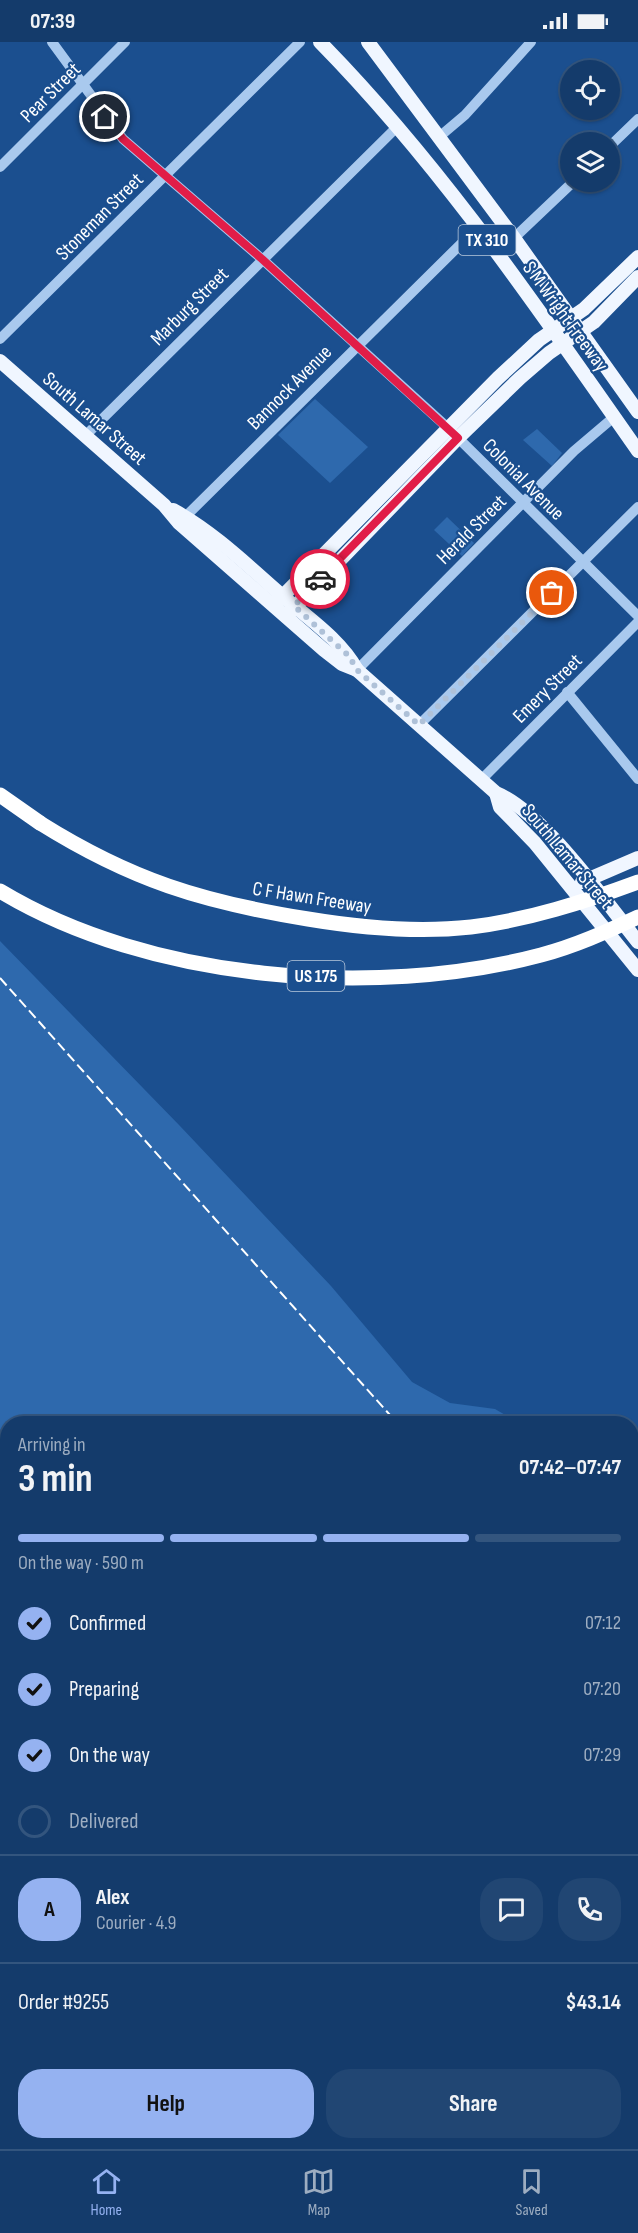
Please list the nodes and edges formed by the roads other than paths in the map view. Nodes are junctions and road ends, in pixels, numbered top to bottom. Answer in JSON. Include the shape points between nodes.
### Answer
{"nodes":[{"id":1,"x":52,"y":42,"type":"edge"},
{"id":2,"x":125,"y":42,"type":"edge"},
{"id":3,"x":300,"y":42,"type":"edge"},
{"id":4,"x":320,"y":42,"type":"edge"},
{"id":5,"x":369,"y":42,"type":"edge"},
{"id":6,"x":531,"y":42,"type":"edge"},
{"id":7,"x":82,"y":85,"type":"junction"},
{"id":8,"x":638,"y":119,"type":"edge"},
{"id":9,"x":397,"y":127,"type":"junction"},
{"id":10,"x":620,"y":136,"type":"edge"},
{"id":11,"x":439,"y":137,"type":"junction"},
{"id":12,"x":0,"y":167,"type":"edge"},
{"id":13,"x":165,"y":175,"type":"junction"},
{"id":14,"x":562,"y":192,"type":"edge"},
{"id":15,"x":478,"y":227,"type":"junction"},
{"id":16,"x":514,"y":238,"type":"junction"},
{"id":17,"x":638,"y":257,"type":"edge"},
{"id":18,"x":262,"y":259,"type":"junction"},
{"id":19,"x":638,"y":277,"type":"edge"},
{"id":20,"x":571,"y":318,"type":"junction"},
{"id":21,"x":552,"y":331,"type":"junction"},
{"id":22,"x":580,"y":331,"type":"junction"},
{"id":23,"x":0,"y":339,"type":"edge"},
{"id":24,"x":562,"y":344,"type":"junction"},
{"id":25,"x":357,"y":345,"type":"junction"},
{"id":26,"x":0,"y":361,"type":"edge"},
{"id":27,"x":638,"y":412,"type":"edge"},
{"id":28,"x":614,"y":417,"type":"junction"},
{"id":29,"x":453,"y":433,"type":"junction"},
{"id":30,"x":85,"y":436,"type":"junction"},
{"id":31,"x":638,"y":451,"type":"edge"},
{"id":32,"x":522,"y":503,"type":"junction"},
{"id":33,"x":638,"y":507,"type":"edge"},
{"id":34,"x":363,"y":512,"type":"junction"},
{"id":35,"x":182,"y":520,"type":"junction"},
{"id":36,"x":374,"y":523,"type":"junction"},
{"id":37,"x":583,"y":562,"type":"junction"},
{"id":38,"x":278,"y":600,"type":"junction"},
{"id":39,"x":290,"y":611,"type":"junction"},
{"id":40,"x":638,"y":616,"type":"edge"},
{"id":41,"x":638,"y":622,"type":"edge"},
{"id":42,"x":357,"y":670,"type":"junction"},
{"id":43,"x":567,"y":692,"type":"junction"},
{"id":44,"x":419,"y":725,"type":"junction"},
{"id":45,"x":638,"y":779,"type":"edge"},
{"id":46,"x":481,"y":780,"type":"junction"},
{"id":47,"x":496,"y":793,"type":"junction"},
{"id":48,"x":0,"y":795,"type":"edge"},
{"id":49,"x":638,"y":858,"type":"edge"},
{"id":50,"x":588,"y":880,"type":"junction"},
{"id":51,"x":638,"y":882,"type":"edge"},
{"id":52,"x":571,"y":887,"type":"junction"},
{"id":53,"x":0,"y":891,"type":"edge"},
{"id":54,"x":638,"y":917,"type":"edge"},
{"id":55,"x":638,"y":941,"type":"edge"},
{"id":56,"x":620,"y":949,"type":"junction"},
{"id":57,"x":638,"y":970,"type":"edge"}],
"edges":[{"from":1,"to":7,"type":"street","name":"Colonial Avenue"},
{"from":2,"to":7,"type":"street","name":"Pear Street"},
{"from":3,"to":13,"type":"street","name":"Stoneman Street"},
{"from":4,"to":9,"type":"main road","name":"S M Wright Freeway","number":"TX 310"},
{"from":5,"to":11,"type":"main road","name":"S M Wright Freeway","number":"TX 310"},
{"from":6,"to":11,"type":"street","via":[[465,115]]},
{"from":7,"to":12,"type":"street","name":"Pear Street"},
{"from":7,"to":13,"type":"street","name":"Colonial Avenue","via":[[117,133]]},
{"from":8,"to":10,"type":"street"},
{"from":9,"to":15,"type":"main road","name":"S M Wright Freeway","number":"TX 310"},
{"from":9,"to":18,"type":"street","name":"Marburg Street"},
{"from":11,"to":16,"type":"main road","name":"S M Wright Freeway","number":"TX 310"},
{"from":13,"to":18,"type":"street","name":"Colonial Avenue"},
{"from":13,"to":23,"type":"street","name":"Stoneman Street"},
{"from":14,"to":16,"type":"street"},
{"from":15,"to":21,"type":"main road","name":"S M Wright Freeway","number":"TX 310"},
{"from":15,"to":25,"type":"street","name":"Bannock Avenue"},
{"from":16,"to":20,"type":"main road","name":"S M Wright Freeway","number":"TX 310"},
{"from":17,"to":20,"type":"main road"},
{"from":18,"to":25,"type":"street","name":"Colonial Avenue"},
{"from":18,"to":30,"type":"street","name":"Marburg Street"},
{"from":19,"to":22,"type":"main road"},
{"from":20,"to":21,"type":"main road"},
{"from":20,"to":22,"type":"main road","name":"S M Wright Freeway","number":"TX 310"},
{"from":21,"to":24,"type":"main road","name":"S M Wright Freeway","number":"TX 310"},
{"from":21,"to":29,"type":"main road","via":[[539,340]]},
{"from":22,"to":24,"type":"main road"},
{"from":22,"to":27,"type":"main road","name":"S M Wright Freeway","number":"TX 310"},
{"from":24,"to":28,"type":"main road","name":"S M Wright Freeway","number":"TX 310"},
{"from":24,"to":29,"type":"main road"},
{"from":25,"to":29,"type":"street","name":"Colonial Avenue"},
{"from":25,"to":35,"type":"street","name":"Bannock Avenue"},
{"from":26,"to":30,"type":"main road","name":"South Lamar Street"},
{"from":28,"to":31,"type":"main road","name":"S M Wright Freeway","number":"TX 310"},
{"from":28,"to":32,"type":"street","name":"Herald Street"},
{"from":29,"to":32,"type":"street","name":"Colonial Avenue"},
{"from":29,"to":34,"type":"main road"},
{"from":29,"to":36,"type":"main road"},
{"from":30,"to":35,"type":"main road","name":"South Lamar Street"},
{"from":32,"to":37,"type":"street","name":"Colonial Avenue"},
{"from":32,"to":42,"type":"street","name":"Herald Street"},
{"from":33,"to":37,"type":"street"},
{"from":34,"to":36,"type":"main road"},
{"from":34,"to":38,"type":"main road"},
{"from":35,"to":38,"type":"main road","name":"South Lamar Street"},
{"from":36,"to":39,"type":"main road"},
{"from":37,"to":40,"type":"street","name":"Colonial Avenue"},
{"from":37,"to":44,"type":"street"},
{"from":38,"to":39,"type":"main road","name":"South Lamar Street"},
{"from":39,"to":42,"type":"main road","name":"South Lamar Street","via":[[342,664]]},
{"from":41,"to":43,"type":"street","name":"Emery Street"},
{"from":42,"to":44,"type":"main road","name":"South Lamar Street"},
{"from":43,"to":45,"type":"street"},
{"from":43,"to":46,"type":"street","name":"Emery Street"},
{"from":44,"to":46,"type":"main road","name":"South Lamar Street"},
{"from":46,"to":47,"type":"main road","name":"South Lamar Street"},
{"from":47,"to":50,"type":"main road","name":"South Lamar Street","via":[[536,823]]},
{"from":47,"to":52,"type":"main road","name":"South Lamar Street","via":[[500,807]]},
{"from":48,"to":51,"type":"highway","name":"C F Hawn Freeway","bridge":true,"via":[[72,843],[128,872],[198,897],[250,910],[363,927],[416,930],[495,923],[551,911]]},
{"from":49,"to":50,"type":"main road"},
{"from":50,"to":52,"type":"main road"},
{"from":50,"to":55,"type":"main road","name":"South Lamar Street"},
{"from":52,"to":56,"type":"main road","name":"South Lamar Street"},
{"from":53,"to":54,"type":"highway","number":"US 175","bridge":true,"via":[[50,918],[131,949],[218,966],[327,976],[419,975],[484,967],[562,948]]},
{"from":55,"to":56,"type":"main road"},
{"from":56,"to":57,"type":"main road","name":"South Lamar Street"}]}
